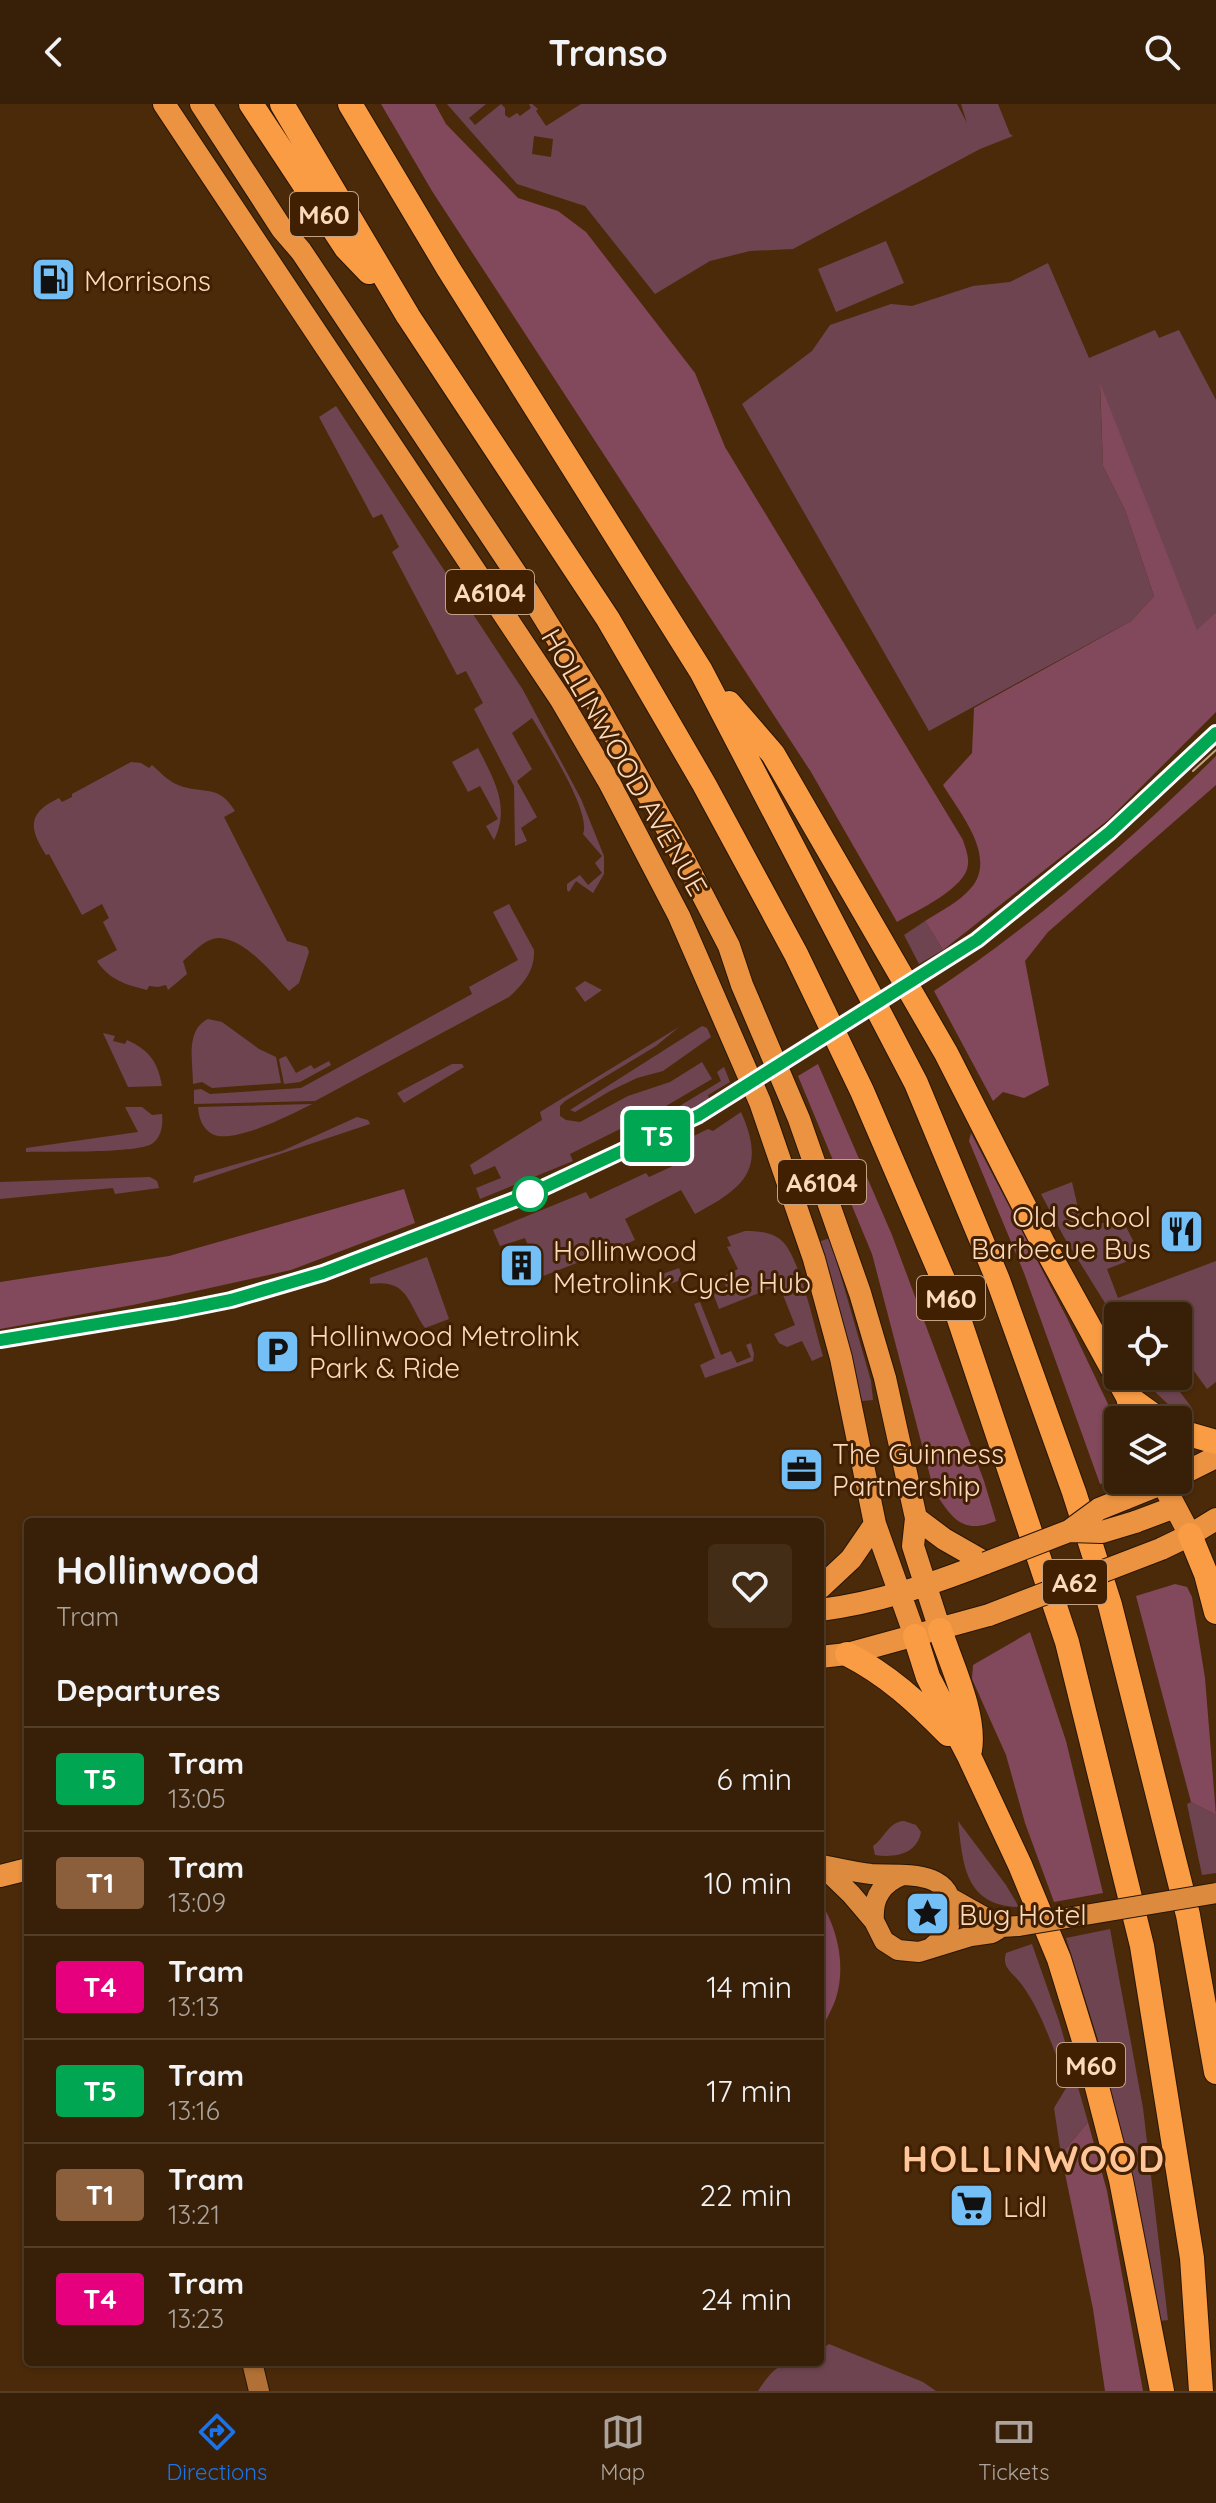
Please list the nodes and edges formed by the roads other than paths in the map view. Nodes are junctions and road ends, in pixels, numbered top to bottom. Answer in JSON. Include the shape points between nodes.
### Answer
{"nodes":[{"id":1,"x":164,"y":104,"type":"edge"},
{"id":2,"x":201,"y":104,"type":"edge"},
{"id":3,"x":251,"y":104,"type":"edge"},
{"id":4,"x":282,"y":104,"type":"edge"},
{"id":5,"x":350,"y":104,"type":"edge"},
{"id":6,"x":408,"y":316,"type":"junction"},
{"id":7,"x":701,"y":671,"type":"junction"},
{"id":8,"x":1140,"y":1406,"type":"edge"},
{"id":9,"x":1192,"y":1435,"type":"edge"},
{"id":10,"x":1216,"y":1442,"type":"edge"},
{"id":11,"x":1216,"y":1457,"type":"edge"},
{"id":12,"x":1192,"y":1468,"type":"edge"},
{"id":13,"x":1136,"y":1494,"type":"edge"},
{"id":14,"x":1172,"y":1494,"type":"edge"},
{"id":15,"x":1175,"y":1507,"type":"junction"},
{"id":16,"x":916,"y":1518,"type":"junction"},
{"id":17,"x":1216,"y":1519,"type":"edge"},
{"id":18,"x":875,"y":1524,"type":"junction"},
{"id":19,"x":1069,"y":1531,"type":"junction"},
{"id":20,"x":1190,"y":1535,"type":"junction"},
{"id":21,"x":986,"y":1563,"type":"junction"},
{"id":22,"x":824,"y":1584,"type":"edge"},
{"id":23,"x":927,"y":1586,"type":"junction"},
{"id":24,"x":898,"y":1593,"type":"junction"},
{"id":25,"x":1214,"y":1605,"type":"edge"},
{"id":26,"x":824,"y":1610,"type":"edge"},
{"id":27,"x":940,"y":1630,"type":"junction"},
{"id":28,"x":915,"y":1636,"type":"junction"},
{"id":29,"x":847,"y":1654,"type":"junction"},
{"id":30,"x":824,"y":1657,"type":"edge"},
{"id":31,"x":937,"y":1712,"type":"junction"},
{"id":32,"x":969,"y":1756,"type":"junction"},
{"id":33,"x":824,"y":1865,"type":"edge"},
{"id":34,"x":824,"y":1867,"type":"edge"},
{"id":35,"x":24,"y":1870,"type":"edge"},
{"id":36,"x":903,"y":1875,"type":"junction"},
{"id":37,"x":0,"y":1876,"type":"edge"},
{"id":38,"x":1216,"y":1893,"type":"edge"},
{"id":39,"x":947,"y":1896,"type":"junction"},
{"id":40,"x":874,"y":1921,"type":"junction"},
{"id":41,"x":1010,"y":1926,"type":"junction"},
{"id":42,"x":931,"y":1947,"type":"junction"},
{"id":43,"x":1216,"y":2072,"type":"edge"},
{"id":44,"x":253,"y":2366,"type":"edge"},
{"id":45,"x":259,"y":2391,"type":"edge"},
{"id":46,"x":1162,"y":2391,"type":"edge"},
{"id":47,"x":1201,"y":2391,"type":"edge"}],
"edges":[{"from":1,"to":18,"type":"highway","name":"HOLLINWOOD AVENUE","number":"A6104","via":[[561,700],[679,916],[760,1102],[814,1259],[841,1358]]},
{"from":2,"to":16,"type":"highway","name":"HOLLINWOOD AVENUE","number":"A6104","via":[[527,590],[593,697],[729,946],[799,1119],[860,1293]]},
{"from":3,"to":6,"type":"highway","number":"M60","via":[[346,248]]},
{"from":4,"to":6,"type":"highway","number":"M60"},
{"from":5,"to":7,"type":"highway","number":"M60"},
{"from":6,"to":47,"type":"highway","number":"M60","via":[[608,619],[704,784],[796,954],[862,1091],[955,1307],[1067,1642],[1142,1946],[1192,2258]]},
{"from":7,"to":8,"type":"highway","number":"M60","via":[[773,754],[946,1053],[1043,1243]]},
{"from":7,"to":43,"type":"highway","number":"M60","via":[[916,1083],[998,1280],[1110,1605],[1188,1915]]},
{"from":9,"to":10,"type":"highway"},
{"from":11,"to":12,"type":"highway","number":"A62"},
{"from":13,"to":19,"type":"highway","number":"A62","bridge":true,"via":[[1099,1509]]},
{"from":14,"to":15,"type":"highway"},
{"from":15,"to":19,"type":"highway","number":"A62","bridge":true,"via":[[1102,1532]]},
{"from":15,"to":20,"type":"highway"},
{"from":16,"to":21,"type":"highway"},
{"from":16,"to":23,"type":"highway","number":"A6104","via":[[913,1546]]},
{"from":17,"to":20,"type":"highway","number":"A62"},
{"from":18,"to":22,"type":"highway","via":[[851,1559]]},
{"from":18,"to":24,"type":"highway","number":"A6104"},
{"from":19,"to":21,"type":"highway","number":"A62","bridge":true},
{"from":20,"to":25,"type":"highway"},
{"from":20,"to":27,"type":"highway","number":"A62","bridge":true},
{"from":21,"to":23,"type":"highway","number":"A62"},
{"from":23,"to":24,"type":"highway","number":"A62"},
{"from":23,"to":27,"type":"highway"},
{"from":24,"to":26,"type":"highway","number":"A62"},
{"from":24,"to":28,"type":"highway","number":"A6104"},
{"from":27,"to":28,"type":"highway","number":"A62"},
{"from":27,"to":32,"type":"highway","via":[[972,1738]]},
{"from":28,"to":29,"type":"highway","number":"A62"},
{"from":28,"to":31,"type":"highway","number":"A6104"},
{"from":29,"to":30,"type":"highway","number":"A62"},
{"from":29,"to":31,"type":"highway"},
{"from":31,"to":32,"type":"highway","number":"M60"},
{"from":32,"to":46,"type":"highway","number":"M60","via":[[1059,1959],[1090,2060],[1121,2180]]},
{"from":33,"to":36,"type":"main road"},
{"from":34,"to":40,"type":"main road"},
{"from":35,"to":37,"type":"highway"},
{"from":36,"to":39,"type":"main road","via":[[930,1878]]},
{"from":36,"to":40,"type":"main road","via":[[877,1895]]},
{"from":38,"to":41,"type":"main road","bridge":true},
{"from":39,"to":41,"type":"main road"},
{"from":39,"to":42,"type":"main road","via":[[950,1924]]},
{"from":40,"to":42,"type":"main road","via":[[884,1941],[898,1950]]},
{"from":41,"to":42,"type":"main road"},
{"from":44,"to":45,"type":"street"}]}
